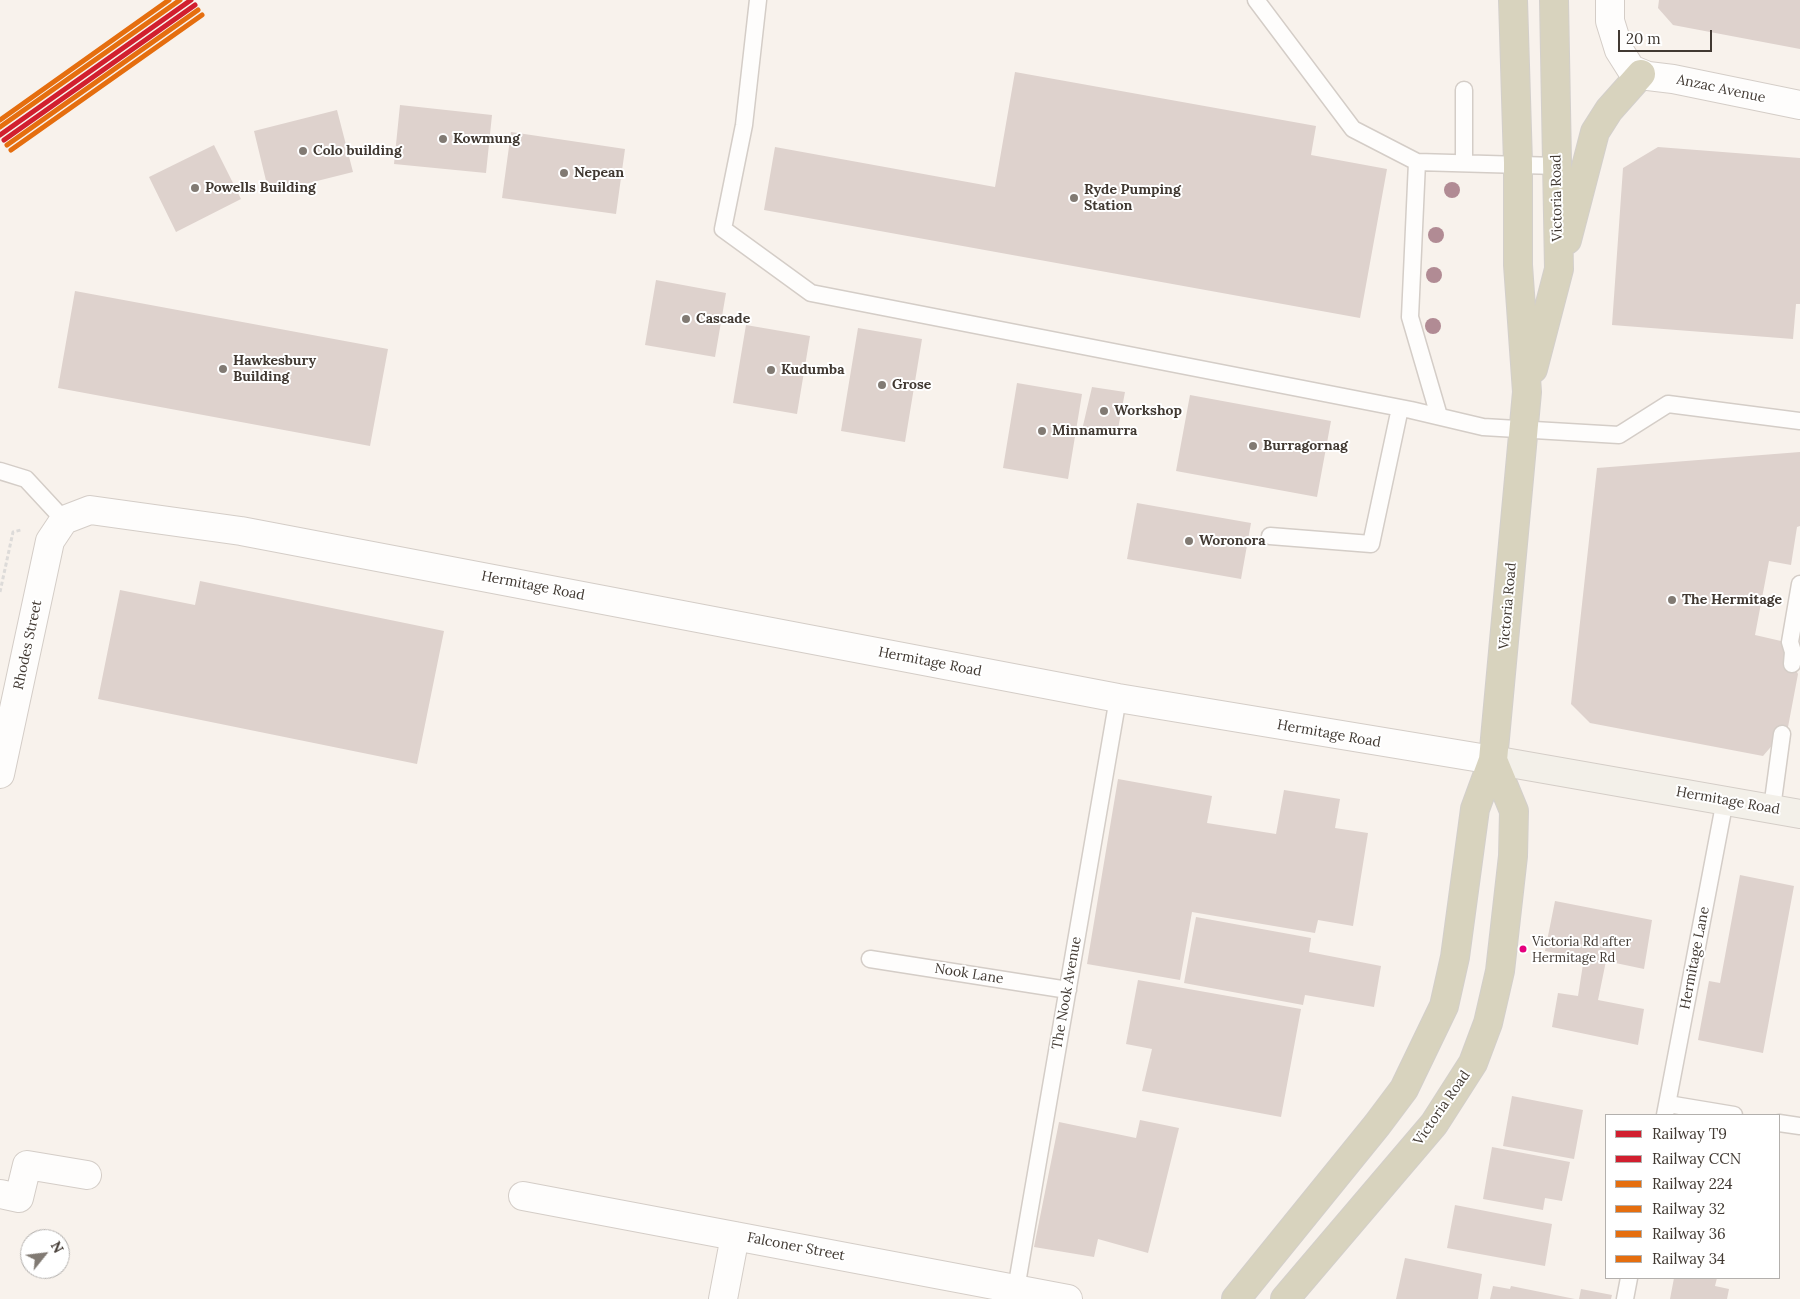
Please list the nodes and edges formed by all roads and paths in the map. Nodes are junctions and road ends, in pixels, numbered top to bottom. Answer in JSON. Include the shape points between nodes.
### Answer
{"nodes":[{"id":1,"x":758,"y":0,"type":"edge"},
{"id":2,"x":1256,"y":0,"type":"edge"},
{"id":3,"x":1512,"y":0,"type":"edge"},
{"id":4,"x":1554,"y":0,"type":"edge"},
{"id":5,"x":1610,"y":0,"type":"edge"},
{"id":6,"x":1641,"y":74,"type":"junction"},
{"id":7,"x":1464,"y":90,"type":"dead end"},
{"id":8,"x":1800,"y":105,"type":"edge"},
{"id":9,"x":1417,"y":162,"type":"junction"},
{"id":10,"x":1464,"y":163,"type":"junction"},
{"id":11,"x":1518,"y":163,"type":"junction"},
{"id":12,"x":1557,"y":166,"type":"junction"},
{"id":13,"x":1559,"y":269,"type":"junction"},
{"id":14,"x":1527,"y":392,"type":"junction"},
{"id":15,"x":1400,"y":408,"type":"junction"},
{"id":16,"x":1440,"y":416,"type":"junction"},
{"id":17,"x":1800,"y":421,"type":"edge"},
{"id":18,"x":1524,"y":430,"type":"junction"},
{"id":19,"x":0,"y":471,"type":"edge"},
{"id":20,"x":64,"y":520,"type":"junction"},
{"id":21,"x":1270,"y":536,"type":"dead end"},
{"id":22,"x":1800,"y":584,"type":"edge"},
{"id":23,"x":1792,"y":664,"type":"dead end"},
{"id":24,"x":1118,"y":698,"type":"junction"},
{"id":25,"x":1782,"y":734,"type":"dead end"},
{"id":26,"x":1493,"y":760,"type":"junction"},
{"id":27,"x":0,"y":774,"type":"edge"},
{"id":28,"x":1725,"y":800,"type":"junction"},
{"id":29,"x":1772,"y":808,"type":"junction"},
{"id":30,"x":1800,"y":814,"type":"edge"},
{"id":31,"x":870,"y":959,"type":"dead end"},
{"id":32,"x":1068,"y":990,"type":"junction"},
{"id":33,"x":1666,"y":1110,"type":"edge"},
{"id":34,"x":1720,"y":1114,"type":"edge"},
{"id":35,"x":1780,"y":1123,"type":"edge"},
{"id":36,"x":1800,"y":1126,"type":"edge"},
{"id":37,"x":87,"y":1175,"type":"dead end"},
{"id":38,"x":0,"y":1194,"type":"edge"},
{"id":39,"x":523,"y":1196,"type":"dead end"},
{"id":40,"x":735,"y":1236,"type":"junction"},
{"id":41,"x":1629,"y":1279,"type":"edge"},
{"id":42,"x":1016,"y":1289,"type":"junction"},
{"id":43,"x":723,"y":1299,"type":"edge"},
{"id":44,"x":1068,"y":1299,"type":"edge"},
{"id":45,"x":1236,"y":1299,"type":"edge"},
{"id":46,"x":1285,"y":1299,"type":"edge"},
{"id":47,"x":1624,"y":1299,"type":"edge"}],
"edges":[{"from":1,"to":15,"type":"lane","via":[[744,125],[723,229],[811,293]]},
{"from":2,"to":9,"type":"lane","via":[[1353,129]]},
{"from":3,"to":11,"type":"highway","name":"Victoria Road"},
{"from":4,"to":12,"type":"highway","name":"Victoria Road"},
{"from":5,"to":6,"type":"street","via":[[1610,22],[1619,50],[1631,68]]},
{"from":6,"to":8,"type":"street","name":"Anzac Avenue"},
{"from":6,"to":13,"type":"highway","via":[[1609,110],[1595,132]]},
{"from":7,"to":10,"type":"lane"},
{"from":9,"to":10,"type":"lane"},
{"from":9,"to":16,"type":"lane","via":[[1410,317]]},
{"from":10,"to":11,"type":"lane"},
{"from":11,"to":12,"type":"lane"},
{"from":11,"to":14,"type":"highway","name":"Victoria Road","via":[[1518,265]]},
{"from":12,"to":13,"type":"highway","name":"Victoria Road"},
{"from":13,"to":14,"type":"highway","name":"Victoria Road"},
{"from":14,"to":18,"type":"highway","name":"Victoria Road"},
{"from":15,"to":16,"type":"lane"},
{"from":15,"to":21,"type":"lane","via":[[1371,544]]},
{"from":16,"to":18,"type":"lane","via":[[1483,427]]},
{"from":17,"to":18,"type":"lane","via":[[1668,404],[1619,435]]},
{"from":18,"to":26,"type":"highway","name":"Victoria Road"},
{"from":19,"to":20,"type":"lane","via":[[26,478]]},
{"from":20,"to":24,"type":"street","name":"Hermitage Road","via":[[81,512],[99,510],[241,531]]},
{"from":20,"to":27,"type":"street","name":"Rhodes Street","via":[[53,533],[47,551]]},
{"from":22,"to":23,"type":"lane","via":[[1790,642]]},
{"from":24,"to":26,"type":"street","name":"Hermitage Road"},
{"from":24,"to":32,"type":"lane","name":"The Nook Avenue"},
{"from":25,"to":29,"type":"lane"},
{"from":26,"to":28,"type":"street","name":"Hermitage Road"},
{"from":26,"to":45,"type":"highway","name":"Victoria Road","via":[[1475,809],[1455,957],[1444,1006],[1426,1047],[1404,1089],[1377,1125]]},
{"from":26,"to":46,"type":"highway","name":"Victoria Road","via":[[1514,811],[1513,856],[1500,972],[1488,1023],[1473,1063],[1434,1124]]},
{"from":28,"to":29,"type":"street","name":"Hermitage Road"},
{"from":28,"to":33,"type":"lane","name":"Hermitage Lane"},
{"from":29,"to":30,"type":"street","name":"Hermitage Road"},
{"from":31,"to":32,"type":"lane","name":"Nook Lane"},
{"from":32,"to":42,"type":"lane","name":"The Nook Avenue"},
{"from":33,"to":34,"type":"lane"},
{"from":35,"to":36,"type":"lane"},
{"from":37,"to":38,"type":"street","via":[[27,1165],[19,1198]]},
{"from":39,"to":40,"type":"street","name":"Falconer Street"},
{"from":40,"to":42,"type":"street","name":"Falconer Street"},
{"from":40,"to":43,"type":"street"},
{"from":41,"to":47,"type":"lane"},
{"from":42,"to":44,"type":"street","name":"Falconer Street"}]}
